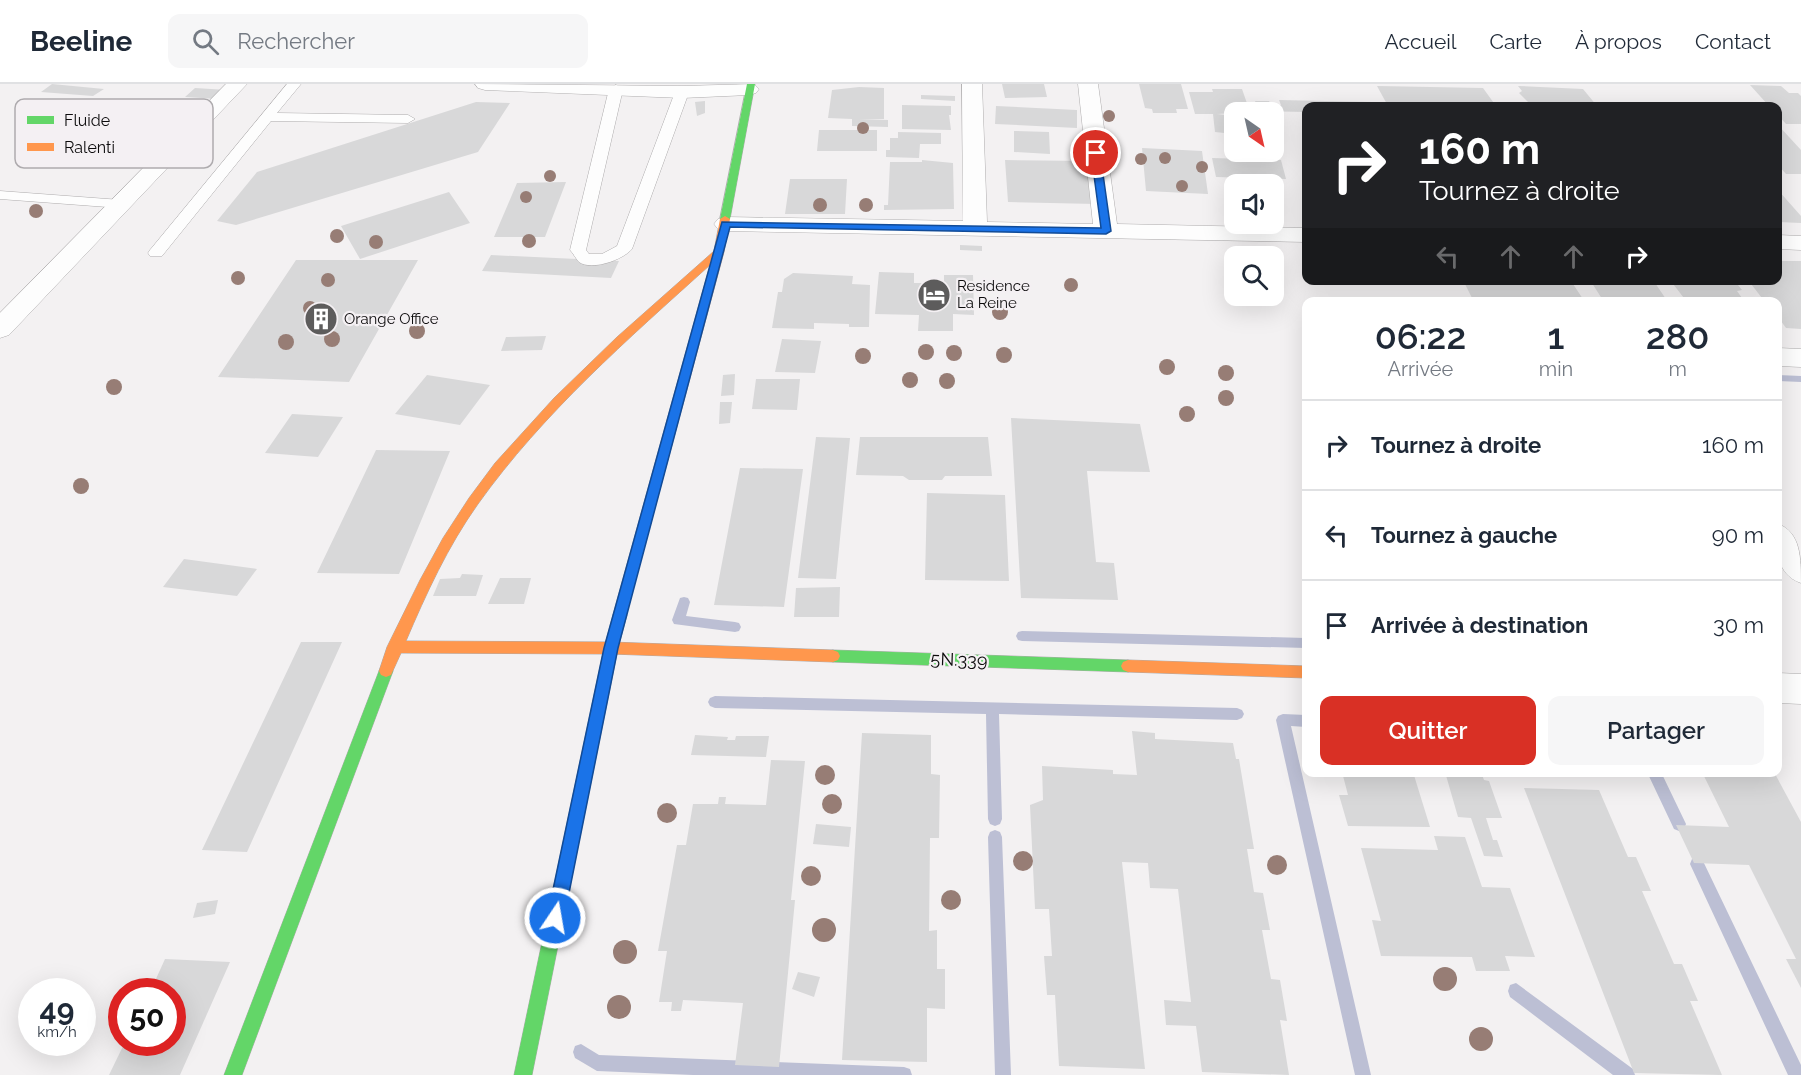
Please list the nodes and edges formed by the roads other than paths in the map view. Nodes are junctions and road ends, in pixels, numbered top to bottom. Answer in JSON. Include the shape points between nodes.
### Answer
{"nodes":[{"id":1,"x":237,"y":84,"type":"edge"},
{"id":2,"x":294,"y":84,"type":"edge"},
{"id":3,"x":485,"y":84,"type":"edge"},
{"id":4,"x":972,"y":84,"type":"edge"},
{"id":5,"x":1088,"y":84,"type":"edge"},
{"id":6,"x":617,"y":86,"type":"edge"},
{"id":7,"x":750,"y":87,"type":"edge"},
{"id":8,"x":682,"y":92,"type":"junction"},
{"id":9,"x":213,"y":109,"type":"edge"},
{"id":10,"x":267,"y":117,"type":"junction"},
{"id":11,"x":408,"y":119,"type":"dead end"},
{"id":12,"x":156,"y":168,"type":"edge"},
{"id":13,"x":0,"y":195,"type":"edge"},
{"id":14,"x":121,"y":204,"type":"junction"},
{"id":15,"x":726,"y":224,"type":"junction"},
{"id":16,"x":975,"y":229,"type":"junction"},
{"id":17,"x":1106,"y":231,"type":"junction"},
{"id":18,"x":1302,"y":234,"type":"edge"},
{"id":19,"x":1782,"y":242,"type":"edge"},
{"id":20,"x":1801,"y":243,"type":"edge"},
{"id":21,"x":719,"y":252,"type":"junction"},
{"id":22,"x":156,"y":253,"type":"dead end"},
{"id":23,"x":0,"y":329,"type":"edge"},
{"id":24,"x":1782,"y":357,"type":"edge"},
{"id":25,"x":1801,"y":358,"type":"edge"},
{"id":26,"x":1782,"y":542,"type":"edge"},
{"id":27,"x":1801,"y":570,"type":"edge"},
{"id":28,"x":394,"y":647,"type":"junction"},
{"id":29,"x":611,"y":648,"type":"junction"},
{"id":30,"x":1302,"y":672,"type":"edge"},
{"id":31,"x":1782,"y":688,"type":"edge"},
{"id":32,"x":1801,"y":689,"type":"edge"},
{"id":33,"x":233,"y":1075,"type":"edge"},
{"id":34,"x":523,"y":1075,"type":"edge"}],
"edges":[{"from":1,"to":9,"type":"street"},
{"from":2,"to":10,"type":"lane"},
{"from":3,"to":6,"type":"street"},
{"from":4,"to":16,"type":"street"},
{"from":5,"to":17,"type":"street"},
{"from":6,"to":8,"type":"street"},
{"from":6,"to":8,"type":"lane","via":[[578,250],[585,259],[605,259],[624,249]]},
{"from":7,"to":8,"type":"street"},
{"from":7,"to":15,"type":"main road"},
{"from":10,"to":11,"type":"lane"},
{"from":10,"to":22,"type":"lane"},
{"from":12,"to":14,"type":"street"},
{"from":13,"to":14,"type":"lane"},
{"from":14,"to":23,"type":"street"},
{"from":15,"to":16,"type":"street"},
{"from":15,"to":21,"type":"main road"},
{"from":16,"to":17,"type":"street"},
{"from":17,"to":18,"type":"street"},
{"from":19,"to":20,"type":"street"},
{"from":21,"to":28,"type":"main road","via":[[564,395],[511,453],[448,541]]},
{"from":21,"to":29,"type":"main road"},
{"from":24,"to":25,"type":"street"},
{"from":26,"to":27,"type":"street"},
{"from":28,"to":29,"type":"main road","name":"5N.339"},
{"from":28,"to":33,"type":"main road"},
{"from":29,"to":30,"type":"main road","name":"5N.339"},
{"from":29,"to":34,"type":"main road"},
{"from":31,"to":32,"type":"street"}]}
